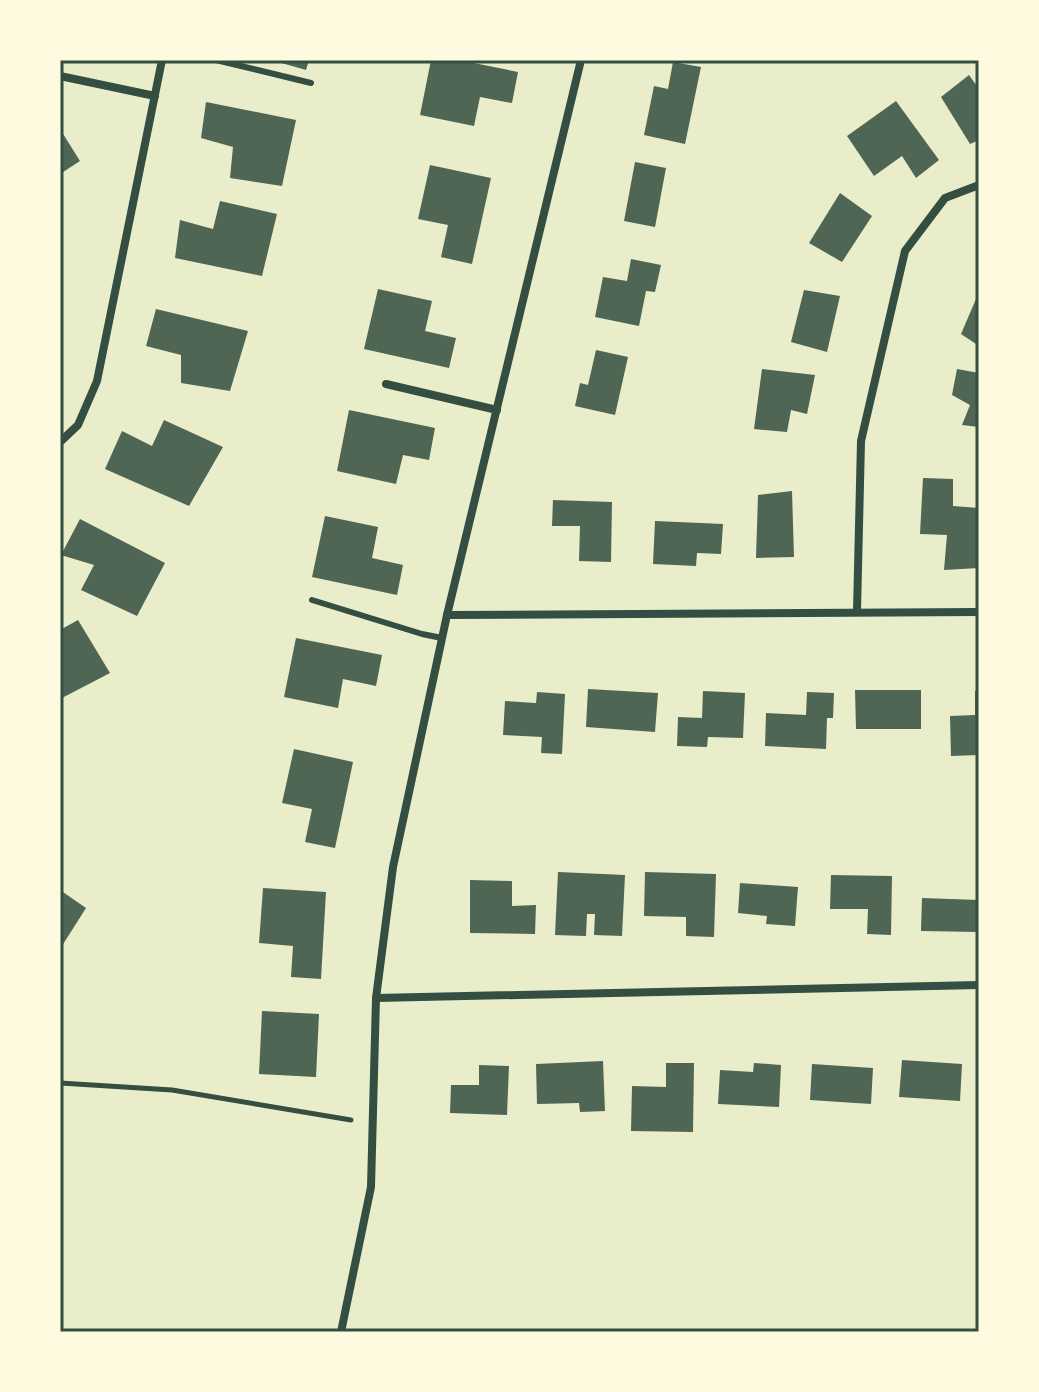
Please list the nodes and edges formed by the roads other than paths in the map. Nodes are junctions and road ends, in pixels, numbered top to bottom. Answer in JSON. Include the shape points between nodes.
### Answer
{"nodes":[{"id":1,"x":162,"y":60,"type":"edge"},
{"id":2,"x":216,"y":60,"type":"edge"},
{"id":3,"x":581,"y":60,"type":"edge"},
{"id":4,"x":60,"y":76,"type":"edge"},
{"id":5,"x":311,"y":83,"type":"dead end"},
{"id":6,"x":155,"y":96,"type":"junction"},
{"id":7,"x":979,"y":185,"type":"edge"},
{"id":8,"x":386,"y":384,"type":"dead end"},
{"id":9,"x":497,"y":410,"type":"junction"},
{"id":10,"x":60,"y":442,"type":"edge"},
{"id":11,"x":312,"y":600,"type":"dead end"},
{"id":12,"x":857,"y":611,"type":"junction"},
{"id":13,"x":979,"y":612,"type":"edge"},
{"id":14,"x":447,"y":615,"type":"junction"},
{"id":15,"x":442,"y":638,"type":"junction"},
{"id":16,"x":979,"y":985,"type":"edge"},
{"id":17,"x":376,"y":998,"type":"junction"},
{"id":18,"x":341,"y":1332,"type":"edge"}],
"edges":[{"from":1,"to":6,"type":"street"},
{"from":2,"to":5,"type":"lane"},
{"from":3,"to":9,"type":"street"},
{"from":4,"to":6,"type":"street"},
{"from":6,"to":10,"type":"street","via":[[97,381],[78,425]]},
{"from":7,"to":12,"type":"street","via":[[945,198],[905,251],[861,441]]},
{"from":8,"to":9,"type":"street"},
{"from":9,"to":14,"type":"street"},
{"from":11,"to":15,"type":"lane"},
{"from":12,"to":13,"type":"street"},
{"from":12,"to":14,"type":"street"},
{"from":14,"to":15,"type":"street"},
{"from":15,"to":17,"type":"street","via":[[393,867]]},
{"from":16,"to":17,"type":"street"},
{"from":17,"to":18,"type":"street","via":[[371,1187]]}]}
